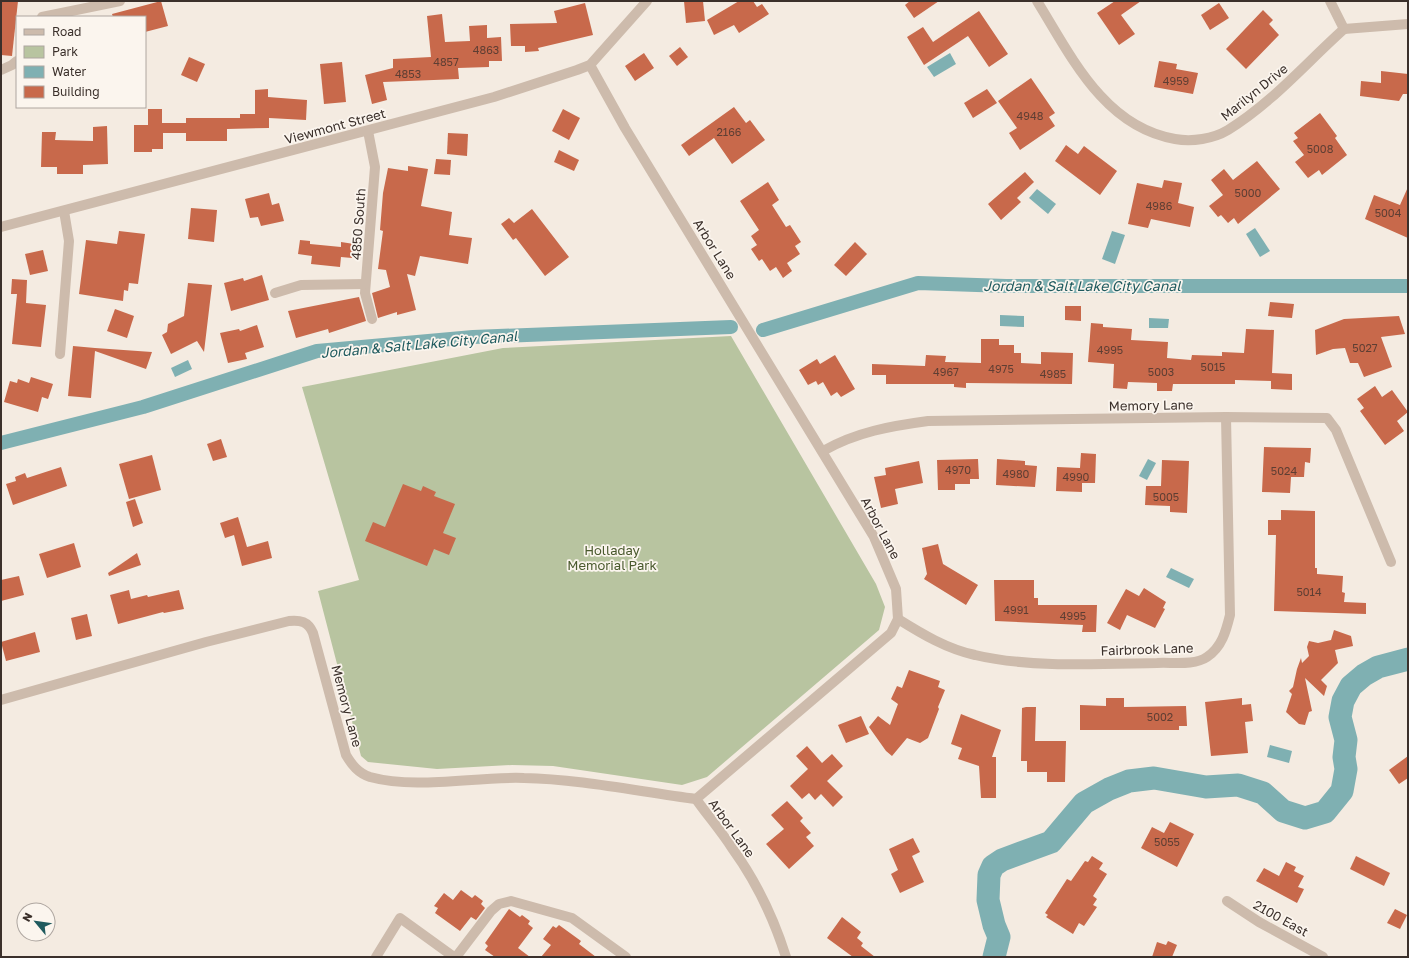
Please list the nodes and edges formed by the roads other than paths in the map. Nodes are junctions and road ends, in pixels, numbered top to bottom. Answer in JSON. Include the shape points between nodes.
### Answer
{"nodes":[{"id":1,"x":120,"y":1,"type":"edge"},
{"id":2,"x":647,"y":1,"type":"edge"},
{"id":3,"x":1036,"y":1,"type":"edge"},
{"id":4,"x":1330,"y":1,"type":"edge"},
{"id":5,"x":47,"y":16,"type":"edge"},
{"id":6,"x":1408,"y":24,"type":"edge"},
{"id":7,"x":1344,"y":29,"type":"junction"},
{"id":8,"x":16,"y":61,"type":"edge"},
{"id":9,"x":590,"y":65,"type":"junction"},
{"id":10,"x":1,"y":70,"type":"edge"},
{"id":11,"x":368,"y":131,"type":"junction"},
{"id":12,"x":64,"y":211,"type":"junction"},
{"id":13,"x":1,"y":227,"type":"edge"},
{"id":14,"x":365,"y":284,"type":"junction"},
{"id":15,"x":276,"y":293,"type":"dead end"},
{"id":16,"x":372,"y":319,"type":"dead end"},
{"id":17,"x":60,"y":354,"type":"dead end"},
{"id":18,"x":1226,"y":417,"type":"junction"},
{"id":19,"x":822,"y":451,"type":"junction"},
{"id":20,"x":1391,"y":562,"type":"dead end"},
{"id":21,"x":898,"y":619,"type":"junction"},
{"id":22,"x":1,"y":700,"type":"edge"},
{"id":23,"x":696,"y":799,"type":"junction"},
{"id":24,"x":1226,"y":901,"type":"dead end"},
{"id":25,"x":376,"y":957,"type":"edge"},
{"id":26,"x":455,"y":957,"type":"edge"},
{"id":27,"x":626,"y":957,"type":"edge"},
{"id":28,"x":786,"y":957,"type":"edge"},
{"id":29,"x":1323,"y":957,"type":"edge"}],
"edges":[{"from":1,"to":5,"type":"street"},
{"from":2,"to":9,"type":"street","name":"Viewmont Street"},
{"from":3,"to":7,"type":"street","name":"Marilyn Drive","via":[[1108,106],[1139,128],[1161,137],[1183,141],[1204,139],[1227,131],[1290,82]]},
{"from":4,"to":7,"type":"street"},
{"from":6,"to":7,"type":"street"},
{"from":8,"to":10,"type":"street"},
{"from":9,"to":11,"type":"street","name":"Viewmont Street","via":[[494,97]]},
{"from":9,"to":19,"type":"street","name":"Arbor Lane","via":[[625,128]]},
{"from":11,"to":12,"type":"street","name":"Viewmont Street"},
{"from":11,"to":14,"type":"street","name":"4850 South","via":[[375,167]]},
{"from":12,"to":13,"type":"street","name":"Viewmont Street"},
{"from":12,"to":17,"type":"street","via":[[69,241]]},
{"from":14,"to":15,"type":"street","via":[[301,285]]},
{"from":14,"to":16,"type":"street","name":"4850 South"},
{"from":18,"to":19,"type":"street","name":"Memory Lane","via":[[928,421],[884,427],[836,443]]},
{"from":18,"to":20,"type":"street","name":"Memory Lane","via":[[1327,418],[1336,430]]},
{"from":18,"to":21,"type":"street","name":"Fairbrook Lane","via":[[1230,615],[1219,646],[1208,657],[1198,661],[1146,663],[1013,661],[953,649]]},
{"from":19,"to":21,"type":"street","name":"Arbor Lane","via":[[874,536],[896,589]]},
{"from":21,"to":23,"type":"street","name":"Arbor Lane","via":[[891,633]]},
{"from":22,"to":23,"type":"street","name":"Memory Lane","via":[[241,632],[289,621],[302,622],[310,626],[313,633],[346,755],[354,767],[364,775],[427,782],[525,778]]},
{"from":23,"to":28,"type":"street","name":"Arbor Lane","via":[[733,848],[754,882]]},
{"from":24,"to":29,"type":"street","name":"2100 East"},
{"from":25,"to":26,"type":"street","via":[[400,918]]},
{"from":26,"to":27,"type":"street","via":[[491,911],[504,902],[517,901],[568,916]]}]}
